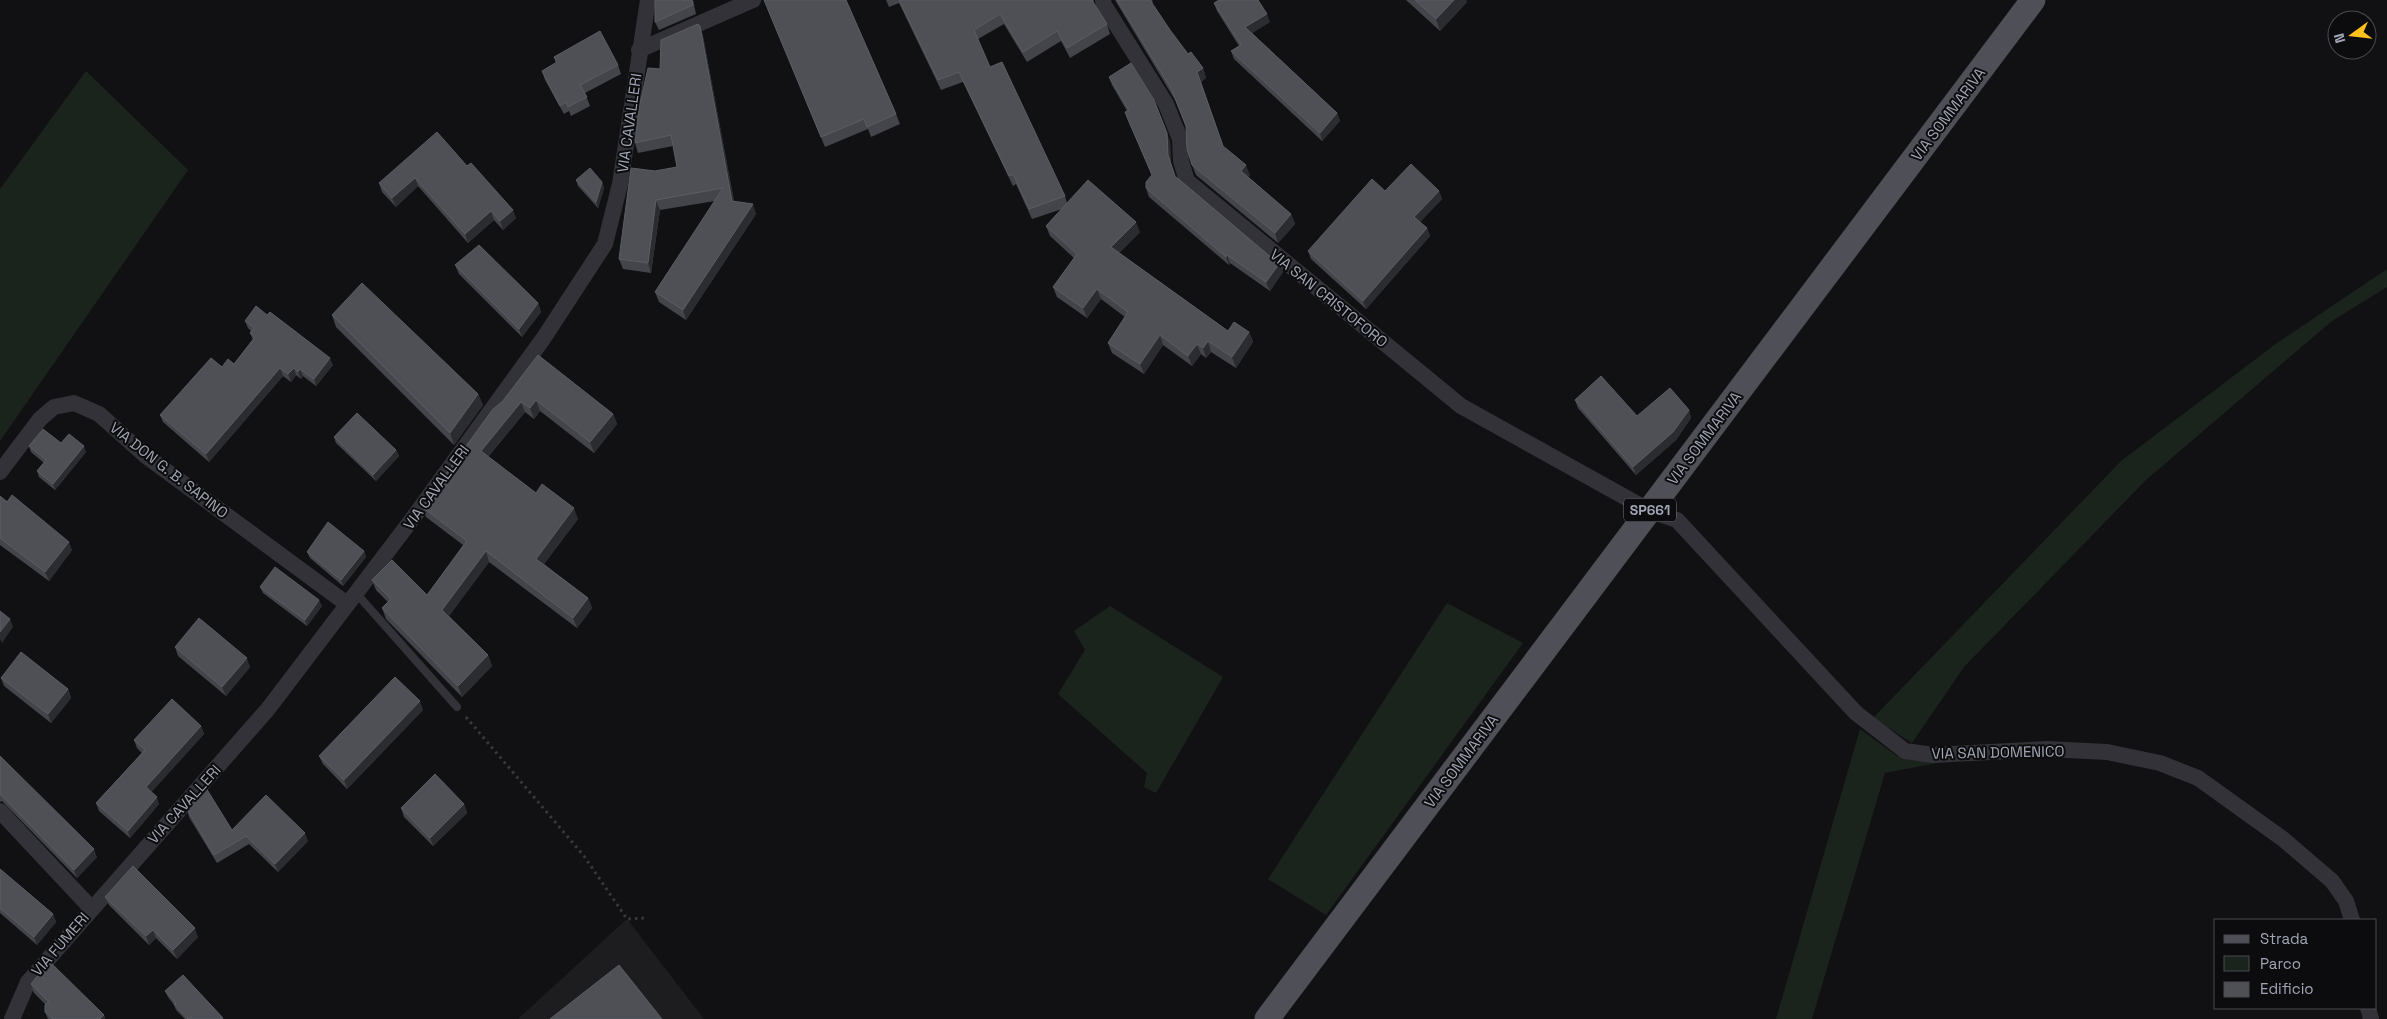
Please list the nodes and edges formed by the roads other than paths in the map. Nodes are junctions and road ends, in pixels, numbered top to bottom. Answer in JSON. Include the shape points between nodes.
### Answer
{"nodes":[{"id":1,"x":648,"y":0,"type":"edge"},
{"id":2,"x":753,"y":0,"type":"edge"},
{"id":3,"x":1102,"y":0,"type":"edge"},
{"id":4,"x":2033,"y":0,"type":"edge"},
{"id":5,"x":640,"y":50,"type":"junction"},
{"id":6,"x":0,"y":472,"type":"edge"},
{"id":7,"x":1650,"y":511,"type":"junction"},
{"id":8,"x":351,"y":599,"type":"junction"},
{"id":9,"x":457,"y":707,"type":"road end"},
{"id":10,"x":0,"y":811,"type":"edge"},
{"id":11,"x":91,"y":908,"type":"junction"},
{"id":12,"x":2352,"y":919,"type":"edge"},
{"id":13,"x":12,"y":1019,"type":"edge"},
{"id":14,"x":1267,"y":1019,"type":"edge"}],
"edges":[{"from":1,"to":5,"type":"street","name":"VIA CAVALLERI"},
{"from":2,"to":5,"type":"street"},
{"from":3,"to":7,"type":"street","name":"VIA SAN CRISTOFORO","via":[[1166,104],[1180,139],[1181,161],[1187,181],[1462,406]]},
{"from":4,"to":7,"type":"main road","name":"VIA SOMMARIVA","number":"SP661"},
{"from":5,"to":8,"type":"street","name":"VIA CAVALLERI","via":[[620,184],[605,244],[538,347]]},
{"from":6,"to":8,"type":"street","name":"VIA DON G. B. SAPINO","via":[[40,419],[54,407],[74,403],[99,414],[146,456]]},
{"from":7,"to":12,"type":"street","name":"VIA SAN DOMENICO","via":[[1677,520],[1856,713],[1905,751],[1933,755],[2047,749],[2107,752],[2160,763],[2198,778],[2283,839],[2332,881],[2346,901]]},
{"from":7,"to":14,"type":"main road","name":"VIA SOMMARIVA","number":"SP661"},
{"from":8,"to":9,"type":"lane"},
{"from":8,"to":11,"type":"street","name":"VIA CAVALLERI","via":[[268,709]]},
{"from":10,"to":11,"type":"street","name":"VIA FUMERI"},
{"from":11,"to":13,"type":"street","name":"VIA FUMERI","via":[[28,982]]}]}
